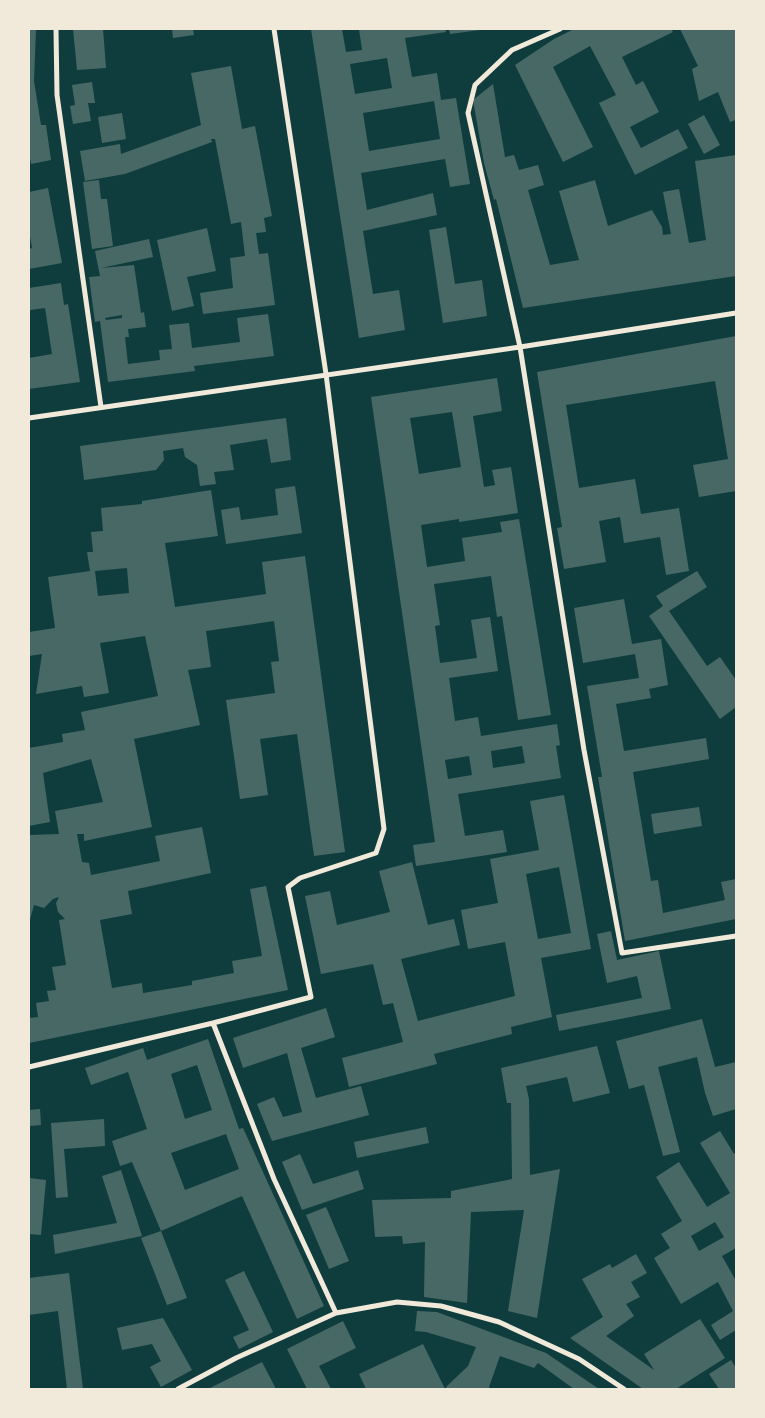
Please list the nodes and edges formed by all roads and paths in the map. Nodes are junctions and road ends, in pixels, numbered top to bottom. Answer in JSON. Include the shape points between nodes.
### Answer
{"nodes":[{"id":1,"x":56,"y":29,"type":"edge"},
{"id":2,"x":274,"y":29,"type":"edge"},
{"id":3,"x":560,"y":29,"type":"edge"},
{"id":4,"x":736,"y":313,"type":"edge"},
{"id":5,"x":520,"y":347,"type":"junction"},
{"id":6,"x":326,"y":374,"type":"junction"},
{"id":7,"x":101,"y":407,"type":"junction"},
{"id":8,"x":29,"y":418,"type":"edge"},
{"id":9,"x":736,"y":936,"type":"edge"},
{"id":10,"x":213,"y":1023,"type":"junction"},
{"id":11,"x":29,"y":1067,"type":"edge"},
{"id":12,"x":336,"y":1313,"type":"junction"},
{"id":13,"x":178,"y":1389,"type":"edge"},
{"id":14,"x":624,"y":1389,"type":"edge"}],
"edges":[{"from":1,"to":7,"type":"street","via":[[57,95]]},
{"from":2,"to":6,"type":"street"},
{"from":3,"to":5,"type":"street","via":[[512,50],[475,85],[468,113]]},
{"from":4,"to":5,"type":"street"},
{"from":5,"to":6,"type":"street"},
{"from":5,"to":9,"type":"street","via":[[584,750],[622,953]]},
{"from":6,"to":7,"type":"street"},
{"from":6,"to":10,"type":"street","via":[[384,829],[376,853],[300,878],[288,888],[311,997]]},
{"from":7,"to":8,"type":"street"},
{"from":10,"to":11,"type":"street"},
{"from":10,"to":12,"type":"street","via":[[274,1179]]},
{"from":12,"to":13,"type":"street","via":[[236,1358]]},
{"from":12,"to":14,"type":"street","via":[[397,1302],[440,1306],[508,1326],[578,1360]]}]}
